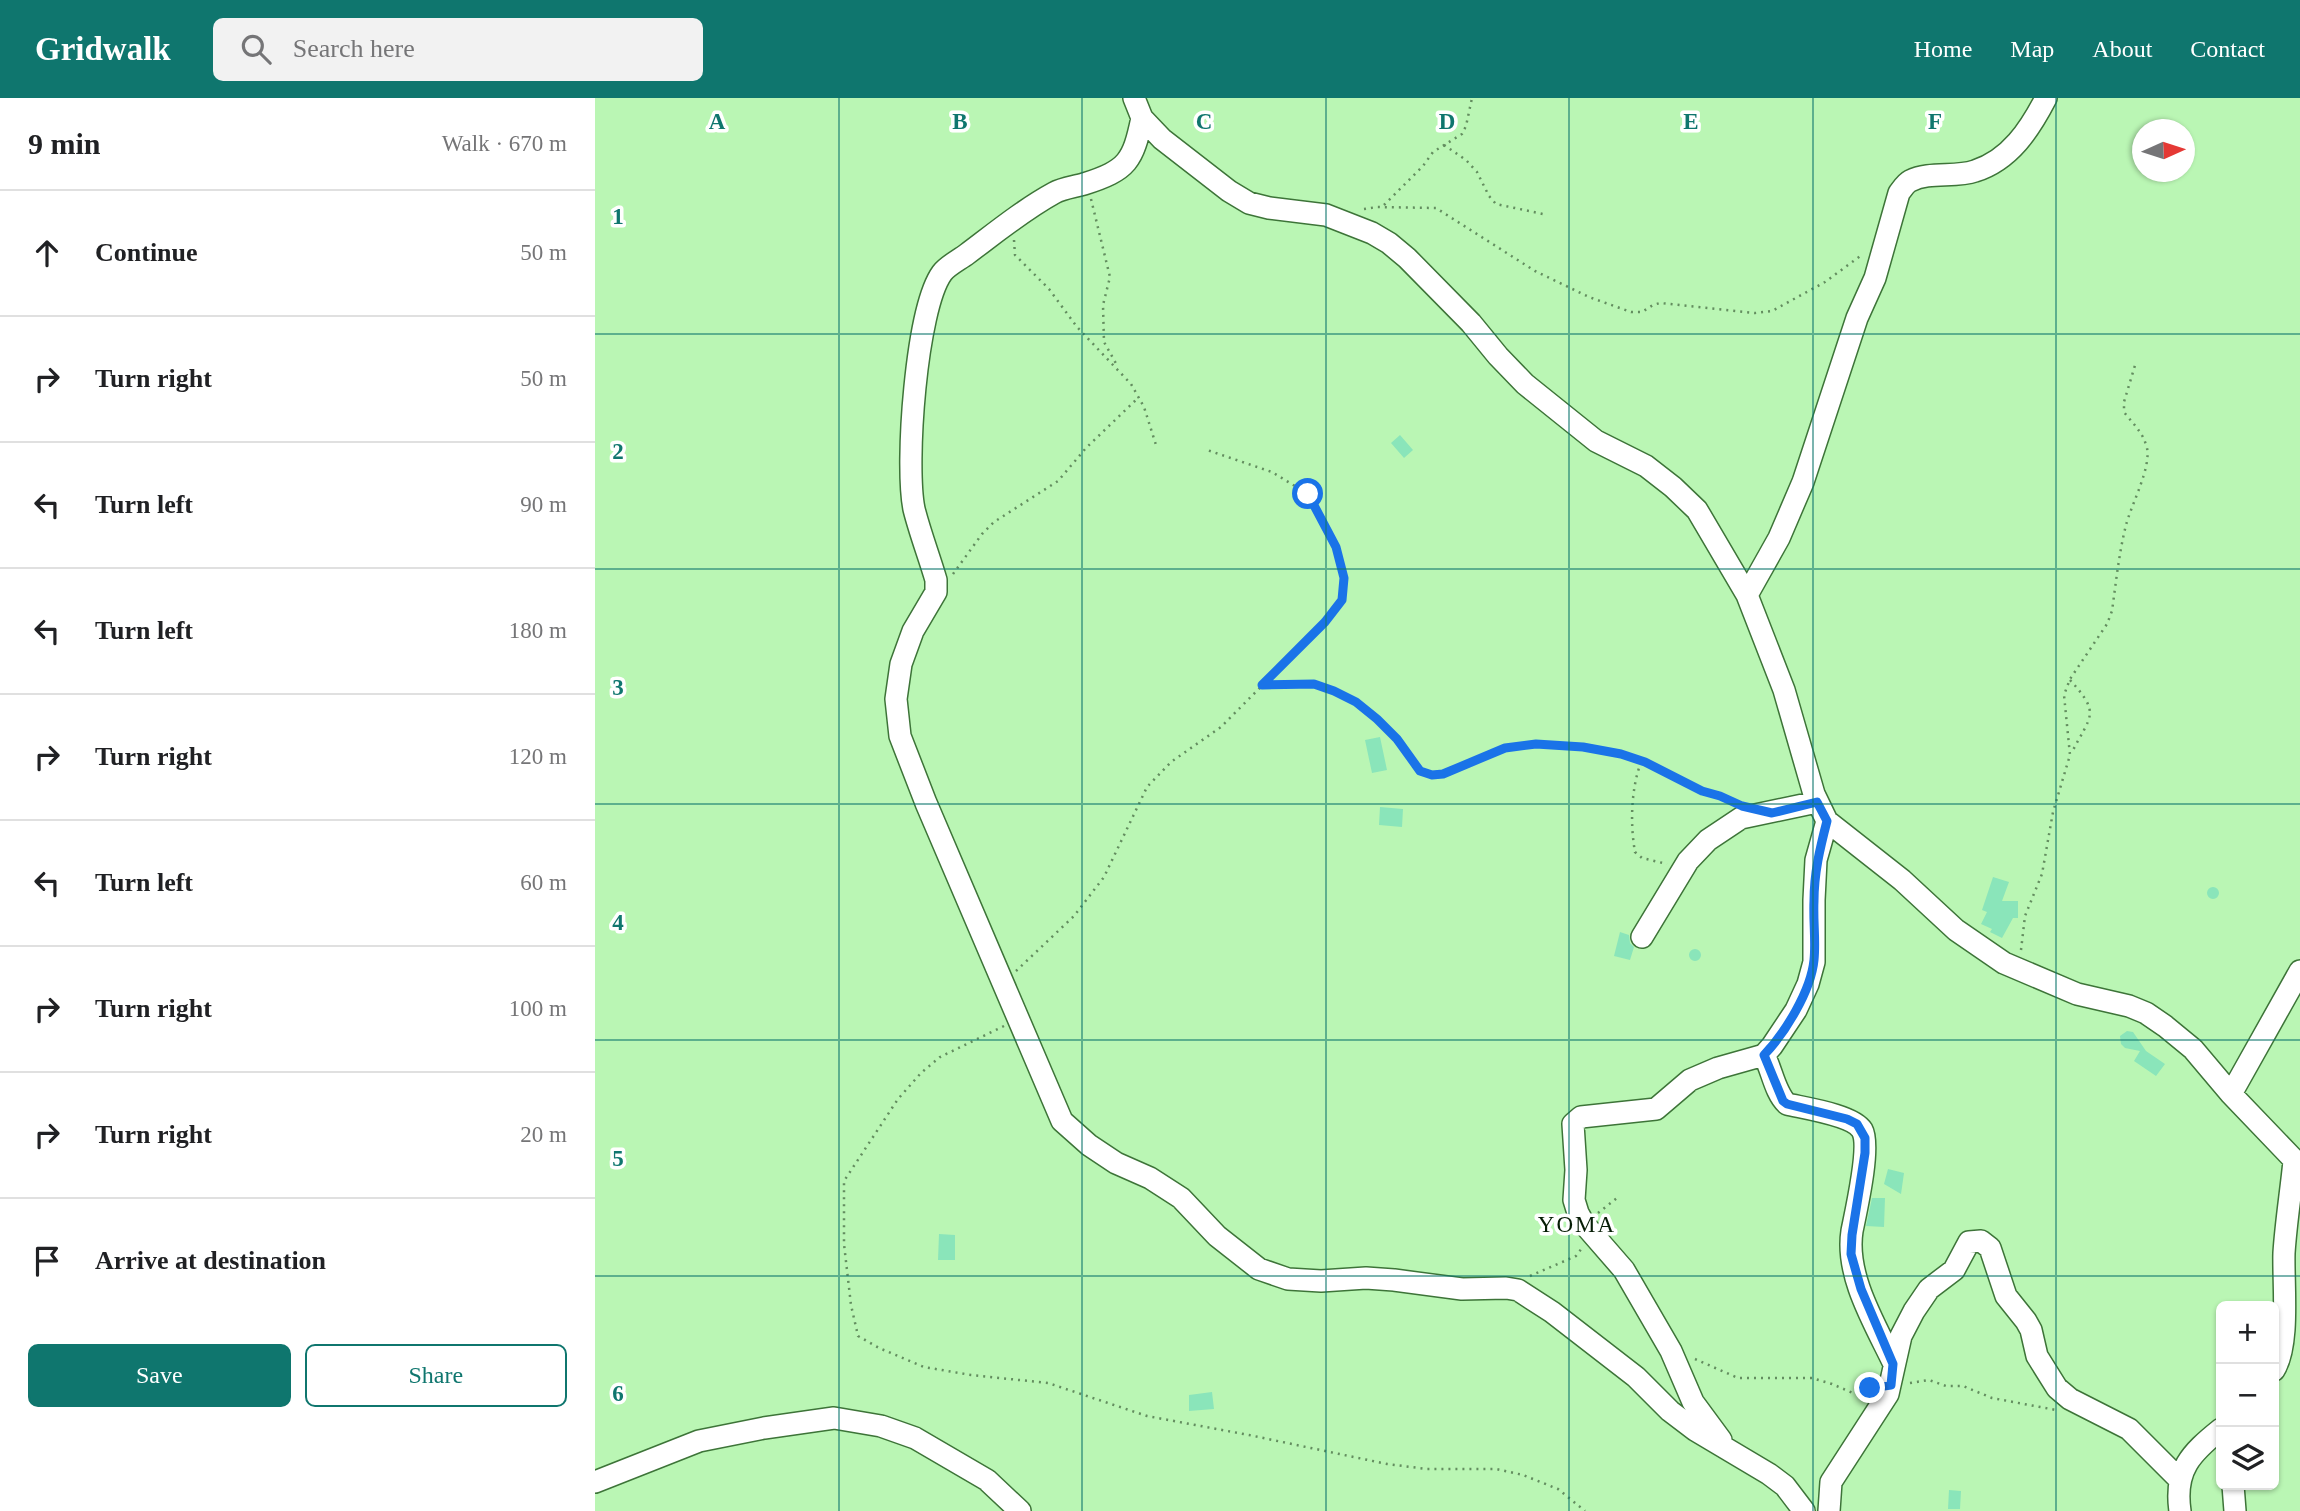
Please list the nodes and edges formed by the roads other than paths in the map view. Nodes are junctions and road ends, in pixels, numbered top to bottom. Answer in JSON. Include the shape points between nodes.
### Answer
{"nodes":[{"id":1,"x":1134,"y":98,"type":"edge"},
{"id":2,"x":2046,"y":98,"type":"edge"},
{"id":3,"x":1142,"y":118,"type":"junction"},
{"id":4,"x":1747,"y":595,"type":"junction"},
{"id":5,"x":1817,"y":802,"type":"junction"},
{"id":6,"x":1827,"y":821,"type":"junction"},
{"id":7,"x":1642,"y":937,"type":"dead end"},
{"id":8,"x":2300,"y":971,"type":"edge"},
{"id":9,"x":1764,"y":1055,"type":"junction"},
{"id":10,"x":2231,"y":1094,"type":"junction"},
{"id":11,"x":2297,"y":1164,"type":"edge"},
{"id":12,"x":1893,"y":1364,"type":"junction"},
{"id":13,"x":2277,"y":1364,"type":"edge"},
{"id":14,"x":2216,"y":1434,"type":"edge"},
{"id":15,"x":1738,"y":1456,"type":"junction"},
{"id":16,"x":2179,"y":1479,"type":"junction"},
{"id":17,"x":595,"y":1482,"type":"edge"},
{"id":18,"x":2233,"y":1490,"type":"edge"},
{"id":19,"x":1020,"y":1511,"type":"edge"},
{"id":20,"x":1804,"y":1511,"type":"edge"},
{"id":21,"x":1829,"y":1511,"type":"edge"},
{"id":22,"x":2180,"y":1511,"type":"edge"},
{"id":23,"x":2235,"y":1511,"type":"edge"}],
"edges":[{"from":1,"to":3,"type":"street"},
{"from":2,"to":4,"type":"street","via":[[2017,145],[1995,162],[1955,176],[1908,181],[1899,193],[1875,278],[1857,318],[1803,482]]},
{"from":3,"to":4,"type":"street","via":[[1195,166],[1249,203],[1326,215],[1389,243],[1525,384],[1597,441],[1646,466],[1689,502]]},
{"from":3,"to":15,"type":"street","via":[[1130,160],[1113,173],[1057,191],[942,272],[921,343],[913,403],[914,507],[936,592],[913,631],[901,664],[896,699],[900,736],[1062,1121],[1116,1163],[1181,1198],[1217,1236],[1259,1269],[1288,1279],[1321,1282],[1366,1278],[1518,1290],[1636,1377],[1695,1430]]},
{"from":4,"to":5,"type":"street","via":[[1784,690]]},
{"from":5,"to":6,"type":"street"},
{"from":5,"to":7,"type":"street","via":[[1741,818],[1708,840],[1684,868]]},
{"from":6,"to":9,"type":"street","via":[[1816,860],[1814,962],[1796,1010]]},
{"from":6,"to":10,"type":"street","via":[[1956,930],[2004,963],[2077,994],[2146,1013],[2193,1049]]},
{"from":8,"to":10,"type":"street"},
{"from":9,"to":12,"type":"street","via":[[1787,1104],[1847,1119],[1862,1130],[1865,1153],[1851,1254]]},
{"from":9,"to":15,"type":"street","via":[[1690,1080],[1656,1110],[1577,1118],[1572,1131],[1574,1200],[1584,1224],[1624,1270],[1671,1351],[1693,1402],[1713,1432]]},
{"from":10,"to":11,"type":"street"},
{"from":11,"to":13,"type":"street","via":[[2284,1252],[2283,1340]]},
{"from":12,"to":16,"type":"street","via":[[1901,1336],[1929,1289],[1954,1270],[1969,1242],[1981,1241],[1990,1248],[2006,1296],[2031,1330],[2037,1356],[2057,1388],[2129,1429]]},
{"from":12,"to":21,"type":"street","via":[[1883,1402],[1832,1482]]},
{"from":14,"to":16,"type":"street","via":[[2187,1462]]},
{"from":15,"to":20,"type":"street","via":[[1785,1486]]},
{"from":16,"to":22,"type":"street"},
{"from":17,"to":19,"type":"street","via":[[699,1441],[834,1418],[915,1438],[987,1480]]},
{"from":18,"to":23,"type":"street"}]}
